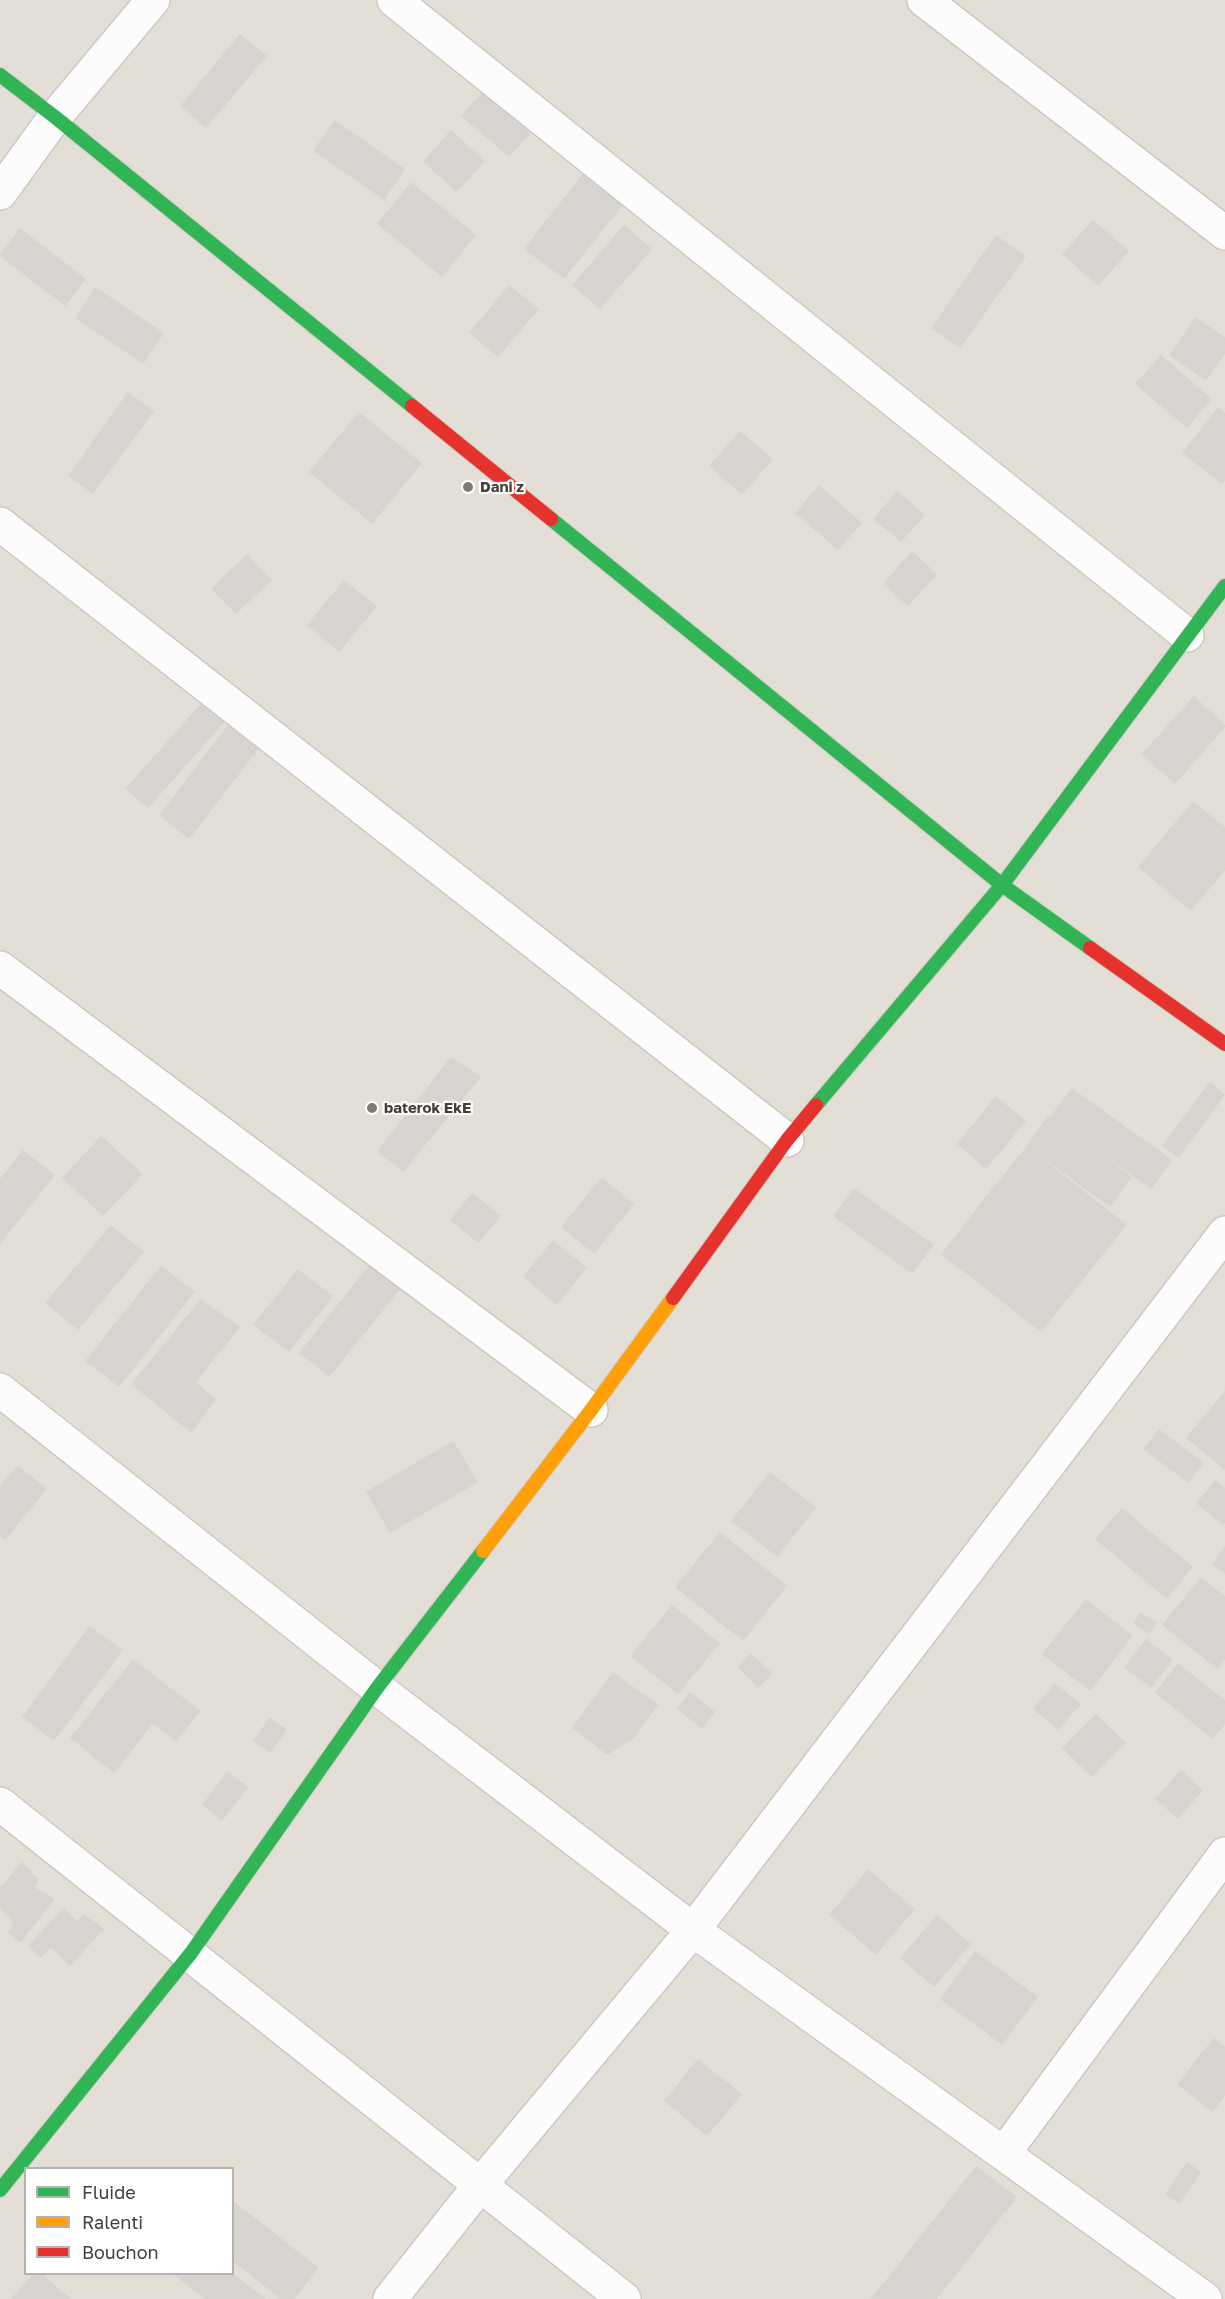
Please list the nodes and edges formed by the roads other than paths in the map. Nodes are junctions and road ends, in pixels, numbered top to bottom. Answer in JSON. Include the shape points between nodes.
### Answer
{"nodes":[{"id":1,"x":153,"y":0,"type":"edge"},
{"id":2,"x":394,"y":0,"type":"edge"},
{"id":3,"x":924,"y":0,"type":"edge"},
{"id":4,"x":0,"y":75,"type":"edge"},
{"id":5,"x":55,"y":117,"type":"junction"},
{"id":6,"x":0,"y":193,"type":"edge"},
{"id":7,"x":1225,"y":232,"type":"edge"},
{"id":8,"x":0,"y":524,"type":"edge"},
{"id":9,"x":1225,"y":586,"type":"edge"},
{"id":10,"x":1187,"y":635,"type":"junction"},
{"id":11,"x":1002,"y":885,"type":"junction"},
{"id":12,"x":0,"y":968,"type":"edge"},
{"id":13,"x":1225,"y":1044,"type":"edge"},
{"id":14,"x":787,"y":1140,"type":"junction"},
{"id":15,"x":1225,"y":1233,"type":"edge"},
{"id":16,"x":0,"y":1390,"type":"edge"},
{"id":17,"x":591,"y":1410,"type":"junction"},
{"id":18,"x":377,"y":1688,"type":"junction"},
{"id":19,"x":0,"y":1804,"type":"edge"},
{"id":20,"x":1225,"y":1854,"type":"edge"},
{"id":21,"x":693,"y":1930,"type":"junction"},
{"id":22,"x":190,"y":1953,"type":"junction"},
{"id":23,"x":1004,"y":2153,"type":"junction"},
{"id":24,"x":481,"y":2184,"type":"junction"},
{"id":25,"x":0,"y":2190,"type":"edge"},
{"id":26,"x":390,"y":2299,"type":"edge"},
{"id":27,"x":624,"y":2299,"type":"edge"},
{"id":28,"x":1205,"y":2299,"type":"edge"}],
"edges":[{"from":1,"to":5,"type":"street"},
{"from":2,"to":10,"type":"street"},
{"from":3,"to":7,"type":"street"},
{"from":4,"to":5,"type":"street"},
{"from":5,"to":6,"type":"street"},
{"from":5,"to":11,"type":"street"},
{"from":8,"to":14,"type":"street"},
{"from":9,"to":10,"type":"street"},
{"from":10,"to":11,"type":"street"},
{"from":11,"to":13,"type":"street"},
{"from":11,"to":14,"type":"street"},
{"from":12,"to":17,"type":"street"},
{"from":14,"to":17,"type":"street"},
{"from":15,"to":21,"type":"street"},
{"from":16,"to":18,"type":"street"},
{"from":17,"to":18,"type":"street"},
{"from":18,"to":21,"type":"street"},
{"from":18,"to":22,"type":"street"},
{"from":19,"to":22,"type":"street"},
{"from":20,"to":23,"type":"street"},
{"from":21,"to":23,"type":"street"},
{"from":21,"to":24,"type":"street"},
{"from":22,"to":24,"type":"street"},
{"from":22,"to":25,"type":"street"},
{"from":23,"to":28,"type":"street"},
{"from":24,"to":26,"type":"street"},
{"from":24,"to":27,"type":"street"}]}
